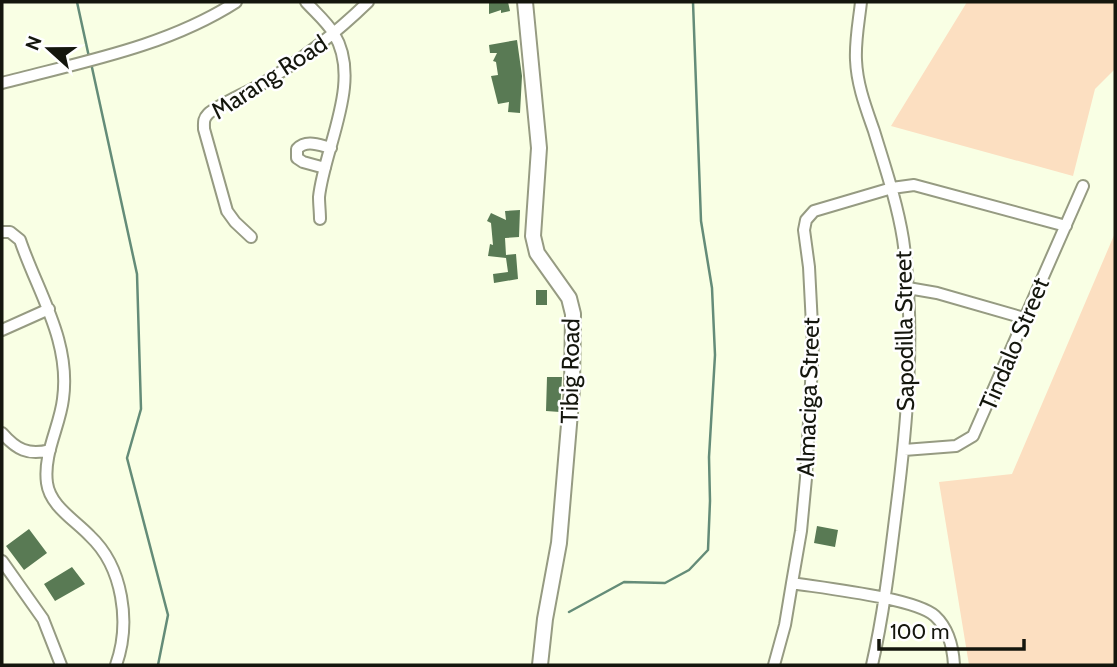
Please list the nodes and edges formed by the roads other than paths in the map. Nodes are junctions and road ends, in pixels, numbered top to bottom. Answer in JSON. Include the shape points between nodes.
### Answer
{"nodes":[{"id":1,"x":236,"y":2,"type":"edge"},
{"id":2,"x":306,"y":2,"type":"edge"},
{"id":3,"x":368,"y":2,"type":"edge"},
{"id":4,"x":525,"y":2,"type":"edge"},
{"id":5,"x":860,"y":2,"type":"edge"},
{"id":6,"x":335,"y":34,"type":"junction"},
{"id":7,"x":2,"y":83,"type":"edge"},
{"id":8,"x":331,"y":148,"type":"junction"},
{"id":9,"x":325,"y":168,"type":"junction"},
{"id":10,"x":1083,"y":186,"type":"dead end"},
{"id":11,"x":892,"y":188,"type":"junction"},
{"id":12,"x":320,"y":219,"type":"dead end"},
{"id":13,"x":1066,"y":226,"type":"junction"},
{"id":14,"x":2,"y":232,"type":"edge"},
{"id":15,"x":251,"y":237,"type":"dead end"},
{"id":16,"x":908,"y":288,"type":"junction"},
{"id":17,"x":49,"y":309,"type":"junction"},
{"id":18,"x":1024,"y":318,"type":"junction"},
{"id":19,"x":2,"y":330,"type":"edge"},
{"id":20,"x":2,"y":433,"type":"edge"},
{"id":21,"x":50,"y":450,"type":"junction"},
{"id":22,"x":904,"y":450,"type":"junction"},
{"id":23,"x":2,"y":561,"type":"edge"},
{"id":24,"x":792,"y":583,"type":"junction"},
{"id":25,"x":885,"y":599,"type":"junction"},
{"id":26,"x":61,"y":665,"type":"edge"},
{"id":27,"x":117,"y":665,"type":"edge"},
{"id":28,"x":540,"y":665,"type":"edge"},
{"id":29,"x":774,"y":665,"type":"edge"},
{"id":30,"x":872,"y":665,"type":"edge"},
{"id":31,"x":954,"y":665,"type":"edge"}],
"edges":[{"from":1,"to":7,"type":"street","via":[[171,35]]},
{"from":2,"to":6,"type":"street"},
{"from":3,"to":6,"type":"street","name":"Marang Road"},
{"from":4,"to":28,"type":"main road","name":"Tibig Road","via":[[538,148],[533,236],[537,253],[569,298],[574,356],[559,543]]},
{"from":5,"to":11,"type":"street","name":"Sapodilla Street","via":[[856,48],[860,89]]},
{"from":6,"to":8,"type":"street","via":[[345,74]]},
{"from":6,"to":15,"type":"street","name":"Marang Road","via":[[204,119],[228,211]]},
{"from":8,"to":9,"type":"street"},
{"from":8,"to":9,"type":"street","via":[[307,143],[297,149],[303,162]]},
{"from":9,"to":12,"type":"street"},
{"from":10,"to":13,"type":"street","name":"Tindalo Street"},
{"from":11,"to":13,"type":"street","name":"Almaciga Street","via":[[914,185]]},
{"from":11,"to":16,"type":"street","name":"Sapodilla Street"},
{"from":11,"to":24,"type":"street","name":"Almaciga Street","via":[[814,211],[806,220],[813,345],[811,416]]},
{"from":13,"to":18,"type":"street","name":"Tindalo Street"},
{"from":14,"to":17,"type":"street","via":[[20,240]]},
{"from":16,"to":18,"type":"street"},
{"from":16,"to":22,"type":"street","name":"Sapodilla Street"},
{"from":17,"to":19,"type":"street"},
{"from":17,"to":21,"type":"street","via":[[59,337],[64,378],[64,398]]},
{"from":18,"to":22,"type":"street","name":"Tindalo Street","via":[[974,436],[956,446]]},
{"from":20,"to":21,"type":"street","via":[[26,452]]},
{"from":21,"to":27,"type":"street","via":[[47,484],[60,509],[104,552],[116,575],[124,617]]},
{"from":22,"to":25,"type":"street","name":"Sapodilla Street"},
{"from":23,"to":26,"type":"street","via":[[43,619]]},
{"from":24,"to":25,"type":"street"},
{"from":24,"to":29,"type":"street","name":"Almaciga Street"},
{"from":25,"to":30,"type":"street","name":"Sapodilla Street"},
{"from":25,"to":31,"type":"street","via":[[914,603],[934,615],[948,632]]}]}
